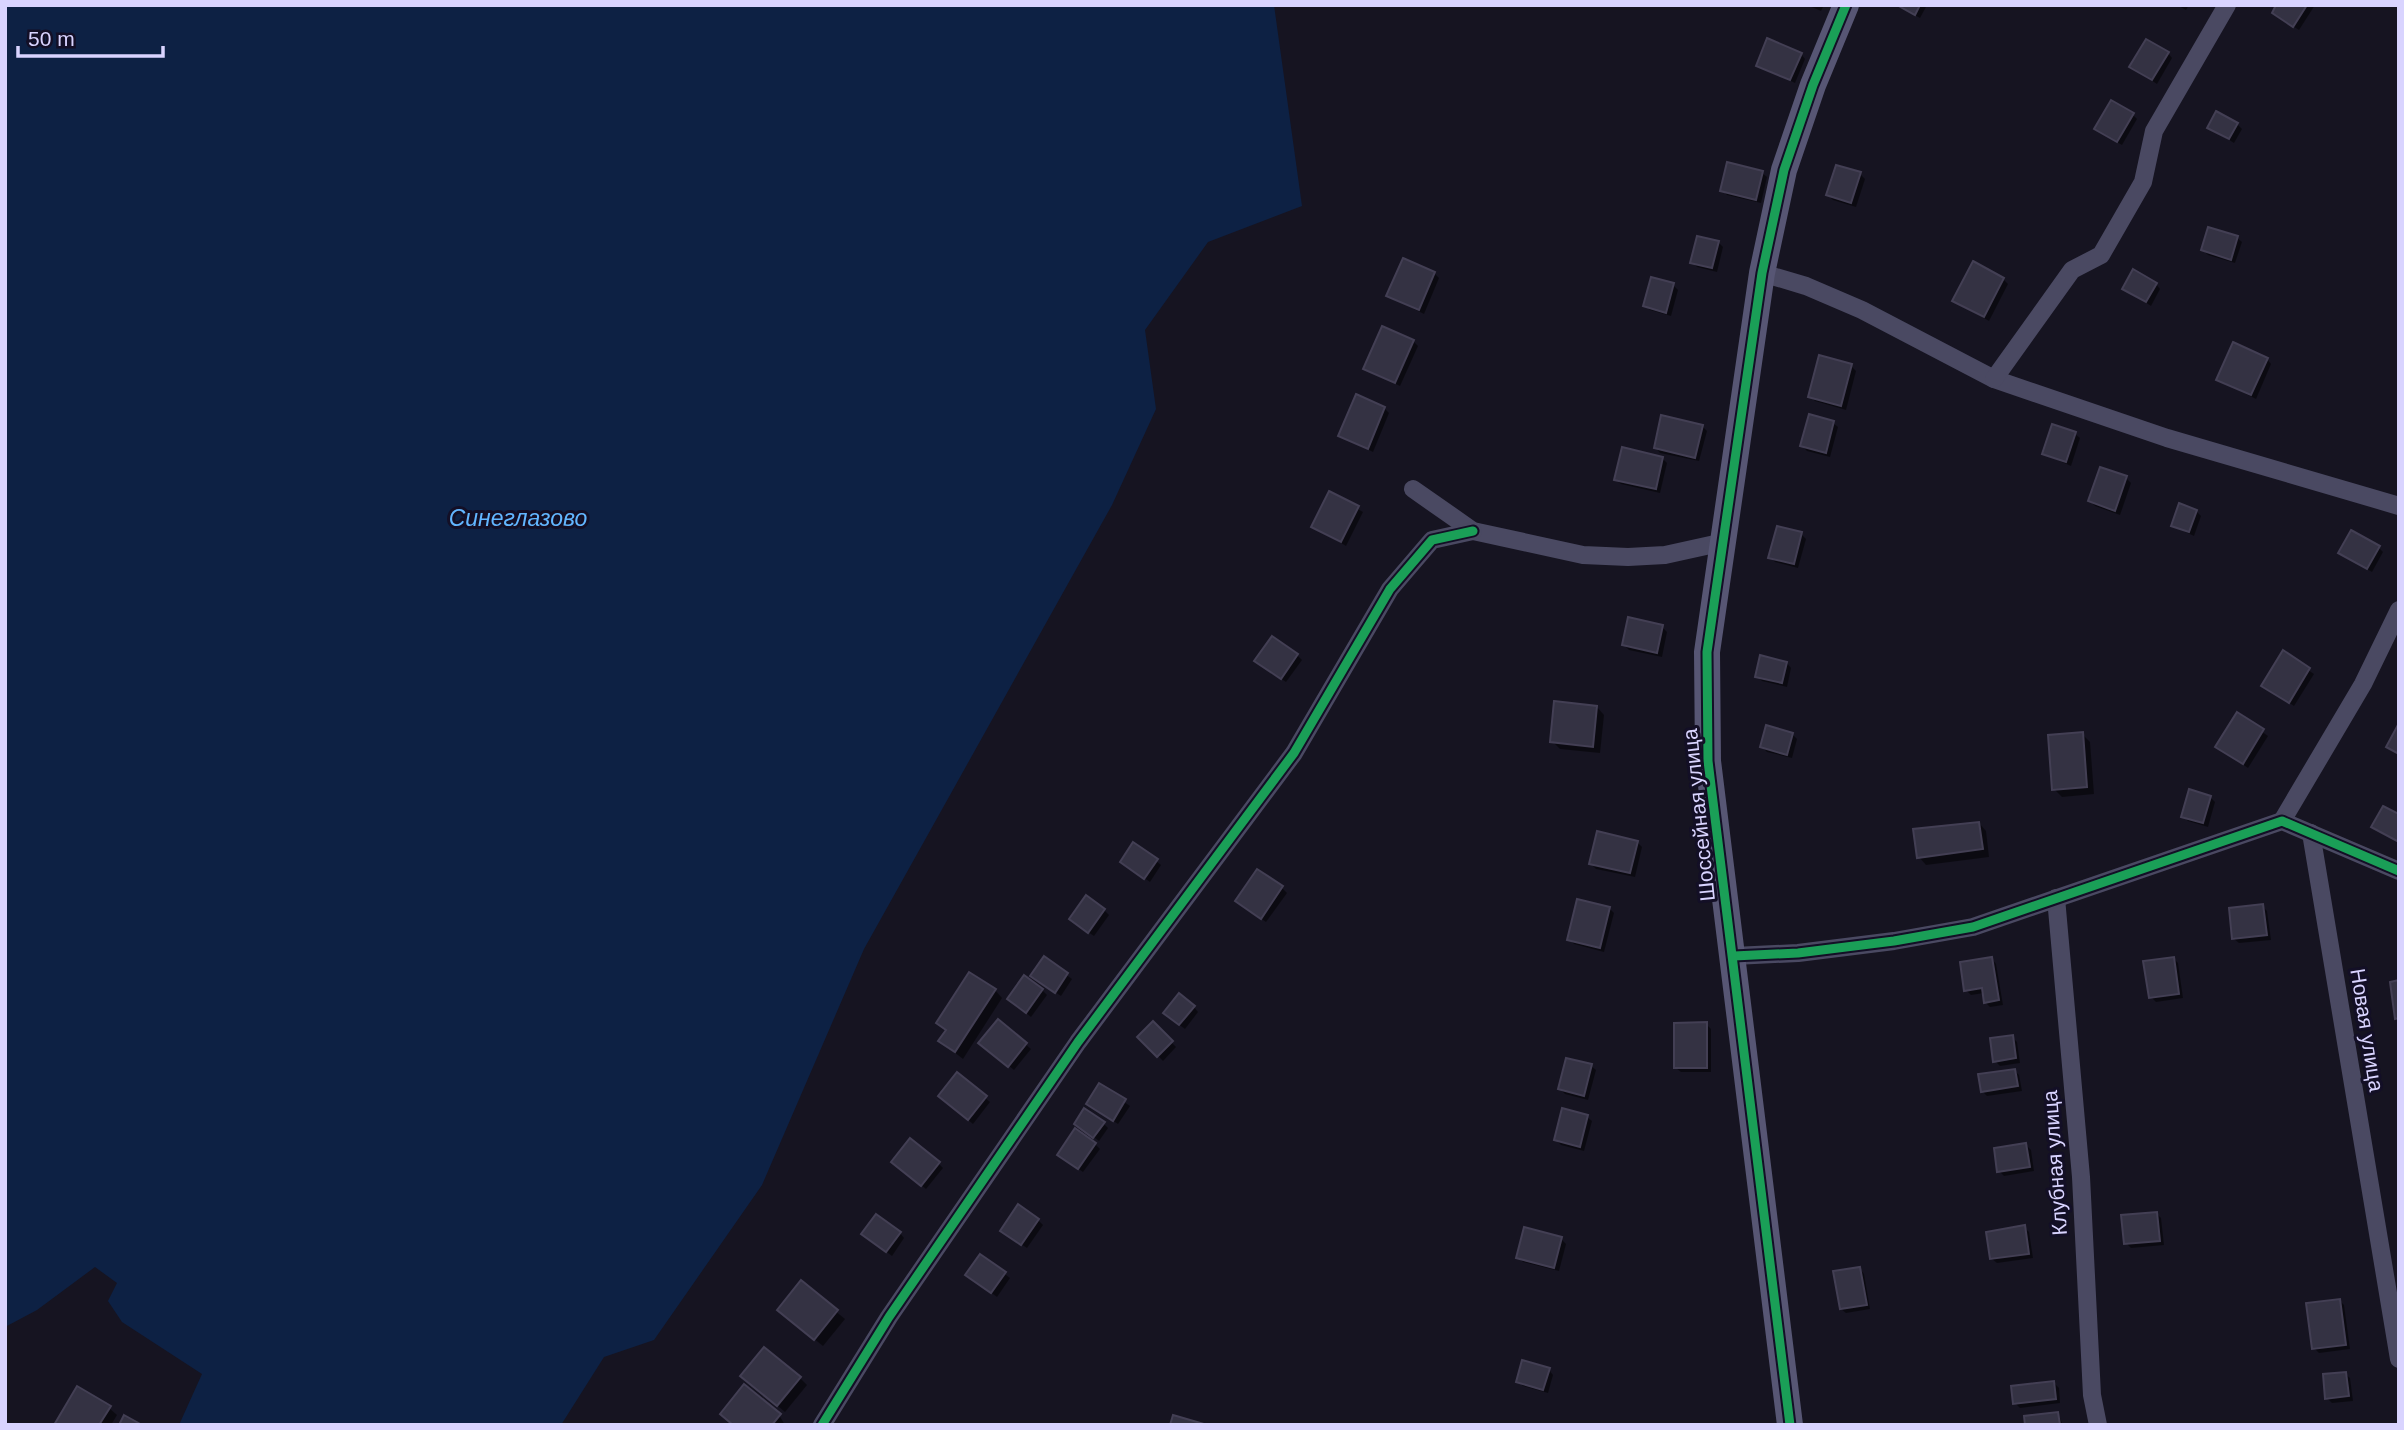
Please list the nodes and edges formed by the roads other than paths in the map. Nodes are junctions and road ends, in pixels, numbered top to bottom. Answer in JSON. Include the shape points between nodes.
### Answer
{"nodes":[{"id":1,"x":1846,"y":5,"type":"edge"},
{"id":2,"x":2227,"y":5,"type":"edge"},
{"id":3,"x":1762,"y":273,"type":"junction"},
{"id":4,"x":1994,"y":379,"type":"junction"},
{"id":5,"x":1413,"y":489,"type":"dead end"},
{"id":6,"x":2399,"y":506,"type":"edge"},
{"id":7,"x":1473,"y":531,"type":"junction"},
{"id":8,"x":1724,"y":542,"type":"junction"},
{"id":9,"x":2399,"y":610,"type":"edge"},
{"id":10,"x":2282,"y":821,"type":"junction"},
{"id":11,"x":2311,"y":833,"type":"junction"},
{"id":12,"x":2399,"y":871,"type":"edge"},
{"id":13,"x":2056,"y":898,"type":"junction"},
{"id":14,"x":1734,"y":956,"type":"junction"},
{"id":15,"x":2399,"y":1359,"type":"edge"},
{"id":16,"x":822,"y":1425,"type":"edge"},
{"id":17,"x":1790,"y":1425,"type":"edge"},
{"id":18,"x":2098,"y":1425,"type":"edge"}],
"edges":[{"from":1,"to":3,"type":"street","name":"Шоссейная улица","via":[[1784,170]]},
{"from":2,"to":4,"type":"street","via":[[2154,131],[2143,182],[2101,255],[2072,270]]},
{"from":3,"to":4,"type":"street","via":[[1862,310]]},
{"from":3,"to":8,"type":"street","name":"Шоссейная улица"},
{"from":4,"to":6,"type":"street","via":[[2167,438]]},
{"from":5,"to":7,"type":"street"},
{"from":7,"to":8,"type":"street","via":[[1583,555],[1628,557],[1665,555]]},
{"from":7,"to":16,"type":"street","via":[[1432,540],[1390,589],[1294,753],[1078,1042],[889,1317]]},
{"from":8,"to":14,"type":"street","name":"Шоссейная улица","via":[[1707,652],[1705,706],[1717,848]]},
{"from":9,"to":10,"type":"street","via":[[2363,684]]},
{"from":10,"to":11,"type":"street"},
{"from":10,"to":13,"type":"street"},
{"from":11,"to":12,"type":"street"},
{"from":11,"to":15,"type":"street","name":"Новая улица"},
{"from":13,"to":14,"type":"street","via":[[1973,927],[1798,953]]},
{"from":13,"to":18,"type":"street","name":"Клубная улица","via":[[2081,1177],[2092,1395]]},
{"from":14,"to":17,"type":"street","name":"Шоссейная улица"}]}
